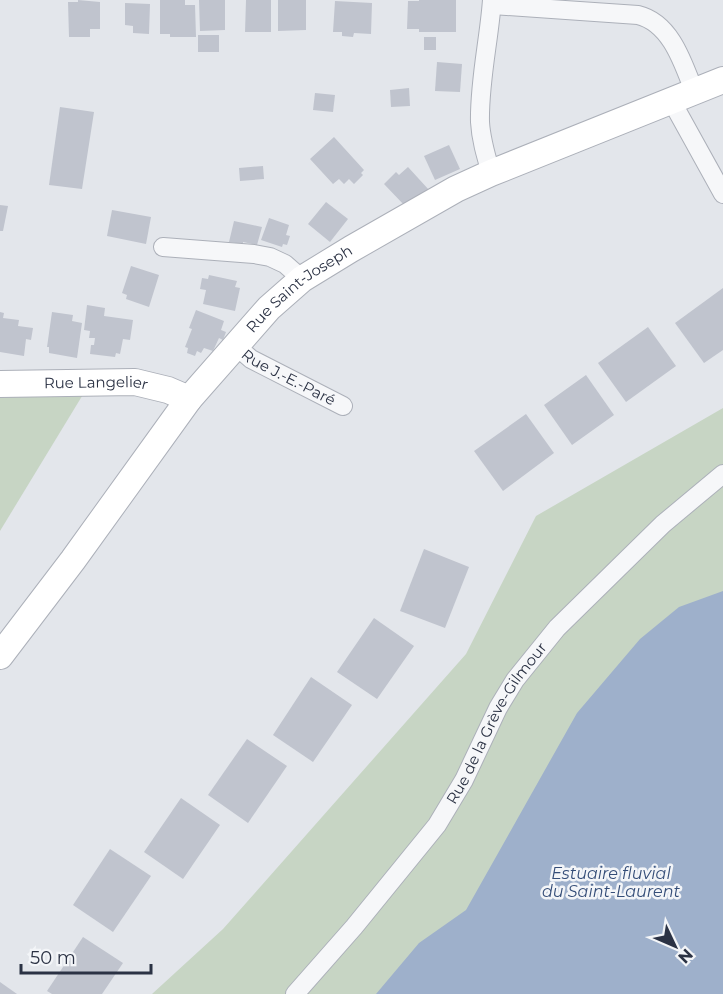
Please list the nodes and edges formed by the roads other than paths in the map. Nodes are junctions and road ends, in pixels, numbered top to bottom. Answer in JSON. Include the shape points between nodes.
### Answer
{"nodes":[{"id":1,"x":492,"y":3,"type":"edge"},
{"id":2,"x":723,"y":80,"type":"edge"},
{"id":3,"x":683,"y":95,"type":"junction"},
{"id":4,"x":491,"y":173,"type":"junction"},
{"id":5,"x":723,"y":194,"type":"edge"},
{"id":6,"x":164,"y":247,"type":"dead end"},
{"id":7,"x":302,"y":279,"type":"junction"},
{"id":8,"x":235,"y":345,"type":"junction"},
{"id":9,"x":0,"y":384,"type":"edge"},
{"id":10,"x":189,"y":399,"type":"junction"},
{"id":11,"x":343,"y":406,"type":"dead end"},
{"id":12,"x":723,"y":474,"type":"edge"},
{"id":13,"x":0,"y":656,"type":"edge"},
{"id":14,"x":295,"y":994,"type":"edge"}],
"edges":[{"from":1,"to":3,"type":"street","via":[[649,18],[665,32],[682,60]]},
{"from":1,"to":4,"type":"street","via":[[480,123]]},
{"from":2,"to":3,"type":"street","name":"Rue Saint-Joseph"},
{"from":3,"to":4,"type":"street","name":"Rue Saint-Joseph"},
{"from":3,"to":5,"type":"street"},
{"from":4,"to":7,"type":"street","name":"Rue Saint-Joseph","via":[[456,189]]},
{"from":6,"to":7,"type":"street","via":[[270,257]]},
{"from":7,"to":8,"type":"street","name":"Rue Saint-Joseph"},
{"from":8,"to":10,"type":"street","name":"Rue Saint-Joseph"},
{"from":8,"to":11,"type":"street","name":"Rue J.-E.-Paré","via":[[251,359]]},
{"from":9,"to":10,"type":"street","name":"Rue Langelier","via":[[135,382]]},
{"from":10,"to":13,"type":"street","name":"Rue Saint-Joseph"},
{"from":12,"to":14,"type":"street","name":"Rue de la Grève-Gilmour","via":[[663,524],[557,628],[515,680],[437,825]]}]}
